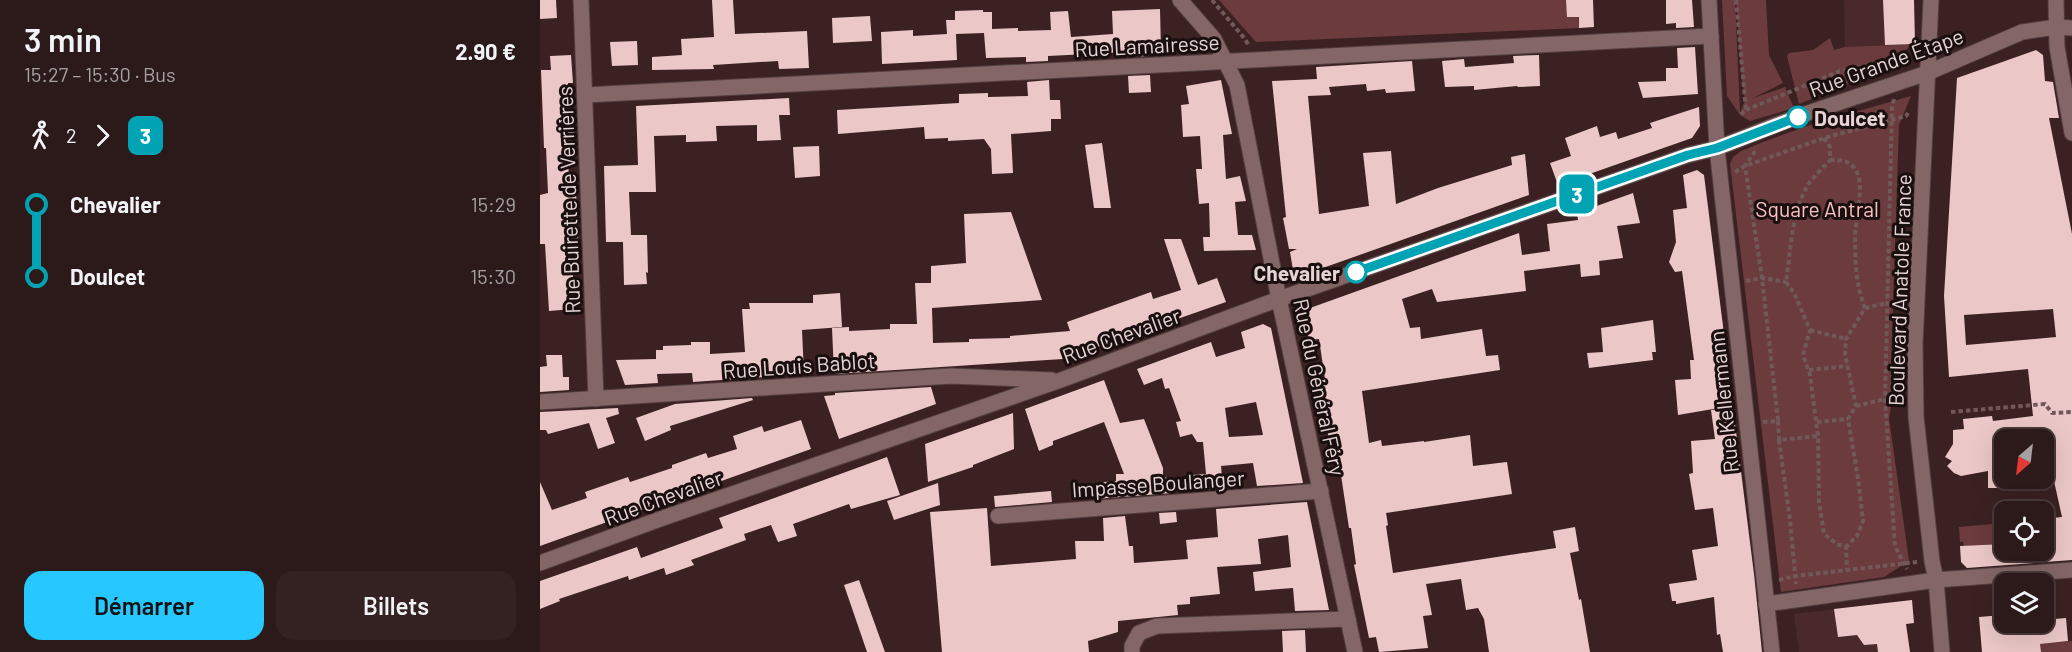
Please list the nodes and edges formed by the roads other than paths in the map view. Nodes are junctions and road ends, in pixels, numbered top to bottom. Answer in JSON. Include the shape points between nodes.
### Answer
{"nodes":[{"id":1,"x":581,"y":0,"type":"edge"},
{"id":2,"x":1180,"y":0,"type":"edge"},
{"id":3,"x":1709,"y":0,"type":"edge"},
{"id":4,"x":1931,"y":0,"type":"edge"},
{"id":5,"x":2056,"y":0,"type":"edge"},
{"id":6,"x":2064,"y":27,"type":"edge"},
{"id":7,"x":1711,"y":36,"type":"junction"},
{"id":8,"x":1226,"y":62,"type":"junction"},
{"id":9,"x":1927,"y":73,"type":"junction"},
{"id":10,"x":585,"y":95,"type":"junction"},
{"id":11,"x":2072,"y":133,"type":"edge"},
{"id":12,"x":1717,"y":148,"type":"junction"},
{"id":13,"x":1279,"y":299,"type":"junction"},
{"id":14,"x":1061,"y":380,"type":"junction"},
{"id":15,"x":596,"y":399,"type":"junction"},
{"id":16,"x":540,"y":402,"type":"edge"},
{"id":17,"x":1321,"y":491,"type":"junction"},
{"id":18,"x":998,"y":516,"type":"dead end"},
{"id":19,"x":540,"y":564,"type":"edge"},
{"id":20,"x":2072,"y":570,"type":"edge"},
{"id":21,"x":1936,"y":580,"type":"junction"},
{"id":22,"x":1766,"y":604,"type":"junction"},
{"id":23,"x":1348,"y":619,"type":"junction"},
{"id":24,"x":1132,"y":652,"type":"edge"},
{"id":25,"x":1355,"y":652,"type":"edge"},
{"id":26,"x":1772,"y":652,"type":"edge"},
{"id":27,"x":1942,"y":652,"type":"edge"}],
"edges":[{"from":1,"to":10,"type":"street","name":"Rue Buirette de Verrières"},
{"from":2,"to":8,"type":"street","name":"Rue du Général Féry","via":[[1214,39]]},
{"from":3,"to":7,"type":"street","name":"Rue Kellermann"},
{"from":4,"to":9,"type":"street","name":"Boulevard Anatole France"},
{"from":5,"to":6,"type":"street"},
{"from":6,"to":9,"type":"street","name":"Rue Grande Étape","via":[[2022,32]]},
{"from":6,"to":11,"type":"street","via":[[2057,47]]},
{"from":7,"to":8,"type":"street","name":"Rue Lamairesse"},
{"from":7,"to":12,"type":"street","name":"Rue Kellermann"},
{"from":8,"to":10,"type":"street","name":"Rue Lamairesse"},
{"from":8,"to":13,"type":"street","name":"Rue du Général Féry","via":[[1237,85]]},
{"from":9,"to":12,"type":"street","name":"Rue Grande Étape"},
{"from":9,"to":21,"type":"street","name":"Boulevard Anatole France","via":[[1915,344],[1917,417]]},
{"from":10,"to":15,"type":"street","name":"Rue Buirette de Verrières"},
{"from":12,"to":13,"type":"street","name":"Rue Chevalier"},
{"from":12,"to":22,"type":"street","name":"Rue Kellermann"},
{"from":13,"to":14,"type":"street","name":"Rue Chevalier"},
{"from":13,"to":17,"type":"street","name":"Rue du Général Féry"},
{"from":14,"to":15,"type":"street","name":"Rue Louis Bablot","via":[[951,376]]},
{"from":14,"to":19,"type":"street","name":"Rue Chevalier"},
{"from":15,"to":16,"type":"street","name":"Rue Louis Bablot"},
{"from":17,"to":18,"type":"street","name":"Impasse Boulanger"},
{"from":17,"to":23,"type":"street","name":"Rue du Général Féry"},
{"from":20,"to":21,"type":"street"},
{"from":21,"to":22,"type":"street"},
{"from":21,"to":27,"type":"street","name":"Boulevard Anatole France"},
{"from":22,"to":26,"type":"street","name":"Rue Kellermann"},
{"from":23,"to":24,"type":"street","via":[[1157,626],[1139,633]]},
{"from":23,"to":25,"type":"street","name":"Rue du Général Féry"}]}
